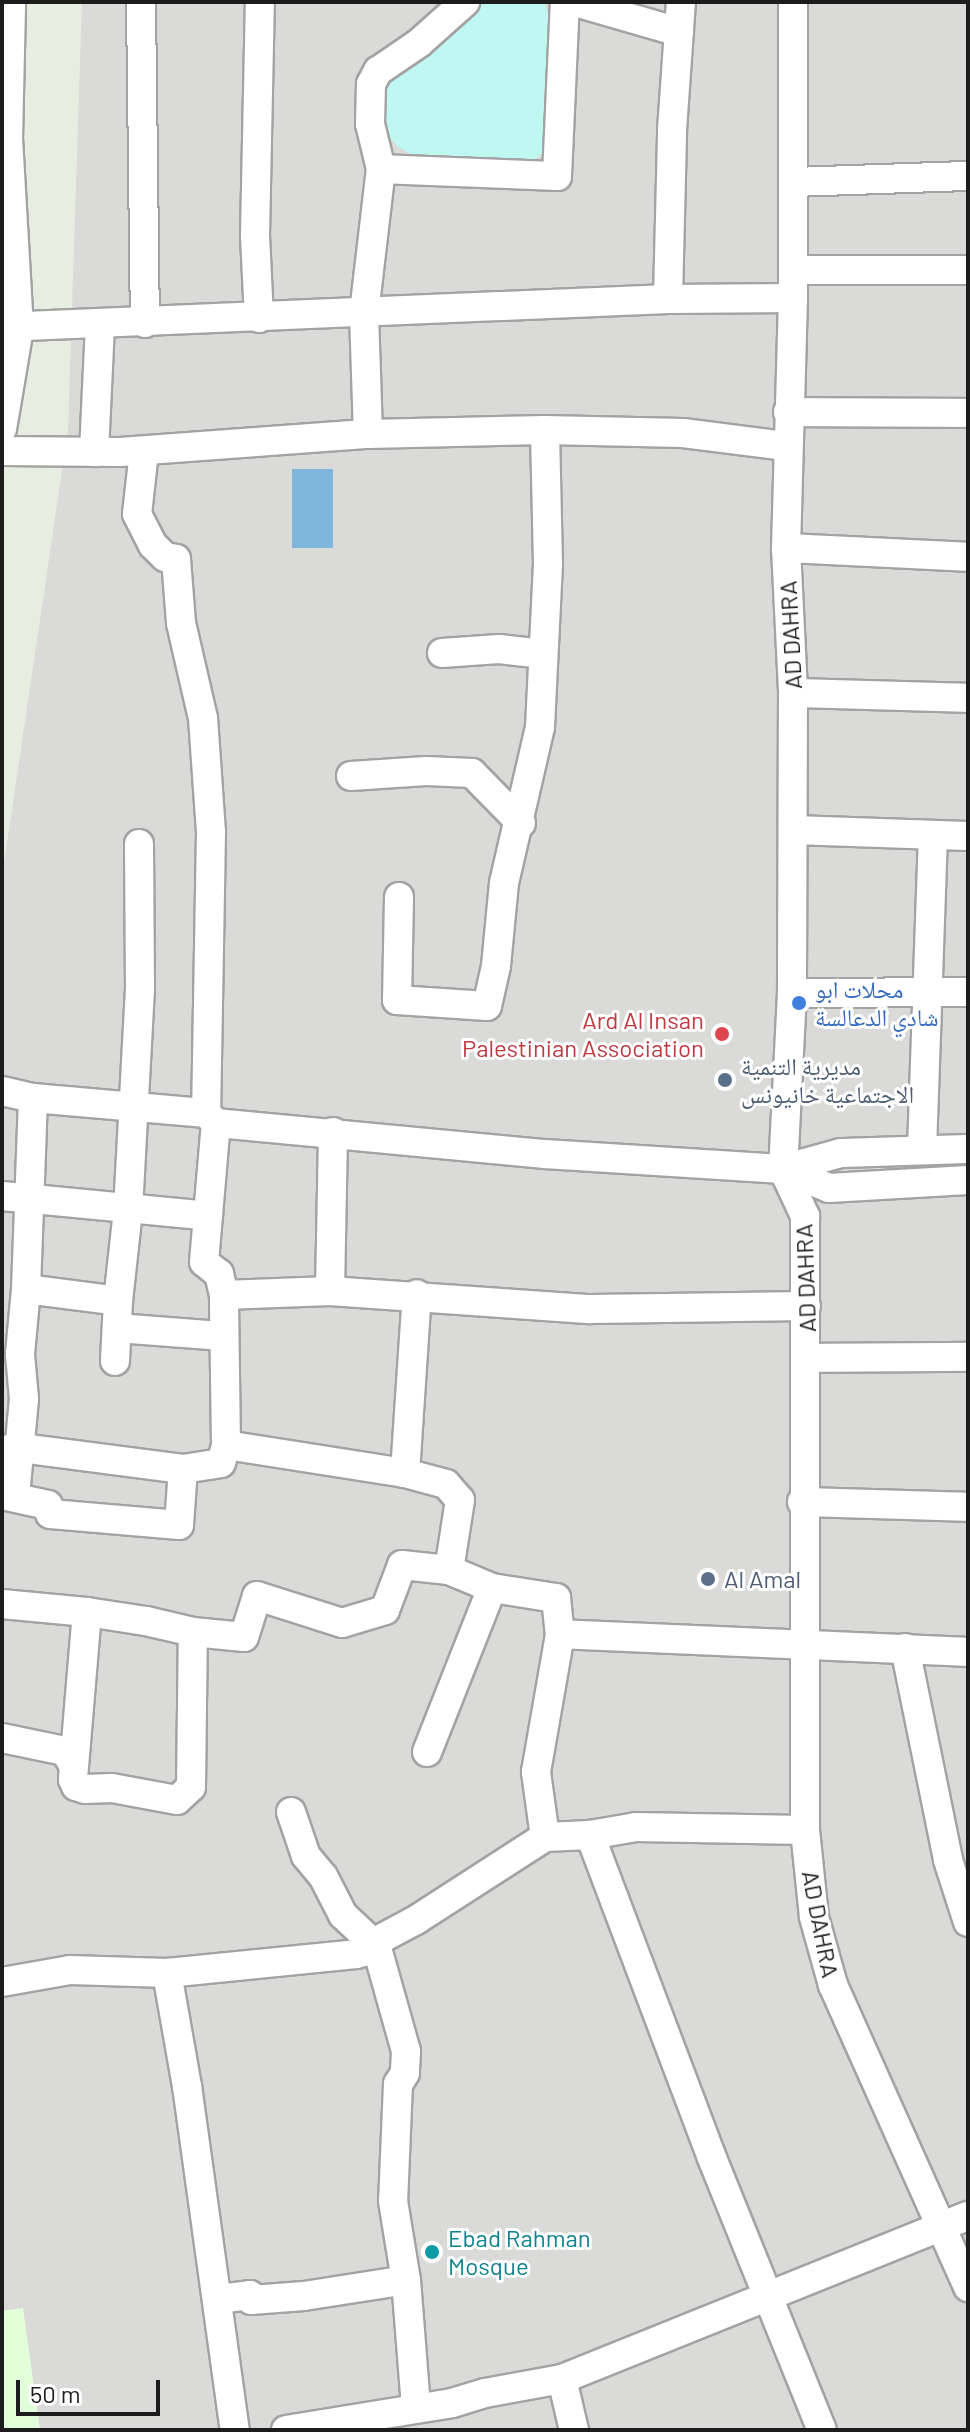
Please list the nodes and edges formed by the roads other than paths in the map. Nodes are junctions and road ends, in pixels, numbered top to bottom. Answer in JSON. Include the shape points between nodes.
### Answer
{"nodes":[{"id":1,"x":11,"y":2,"type":"edge"},
{"id":2,"x":141,"y":2,"type":"edge"},
{"id":3,"x":260,"y":2,"type":"edge"},
{"id":4,"x":465,"y":2,"type":"edge"},
{"id":5,"x":565,"y":2,"type":"edge"},
{"id":6,"x":575,"y":2,"type":"edge"},
{"id":7,"x":681,"y":2,"type":"edge"},
{"id":8,"x":793,"y":2,"type":"edge"},
{"id":9,"x":679,"y":32,"type":"junction"},
{"id":10,"x":381,"y":169,"type":"junction"},
{"id":11,"x":968,"y":176,"type":"edge"},
{"id":12,"x":794,"y":182,"type":"junction"},
{"id":13,"x":968,"y":270,"type":"edge"},
{"id":14,"x":794,"y":284,"type":"junction"},
{"id":15,"x":668,"y":299,"type":"junction"},
{"id":16,"x":364,"y":313,"type":"junction"},
{"id":17,"x":259,"y":318,"type":"junction"},
{"id":18,"x":145,"y":323,"type":"junction"},
{"id":19,"x":100,"y":325,"type":"junction"},
{"id":20,"x":10,"y":328,"type":"edge"},
{"id":21,"x":788,"y":412,"type":"junction"},
{"id":22,"x":968,"y":413,"type":"edge"},
{"id":23,"x":2,"y":429,"type":"edge"},
{"id":24,"x":545,"y":430,"type":"junction"},
{"id":25,"x":368,"y":434,"type":"junction"},
{"id":26,"x":786,"y":446,"type":"junction"},
{"id":27,"x":2,"y":451,"type":"edge"},
{"id":28,"x":144,"y":451,"type":"junction"},
{"id":29,"x":94,"y":452,"type":"junction"},
{"id":30,"x":786,"y":548,"type":"junction"},
{"id":31,"x":968,"y":557,"type":"edge"},
{"id":32,"x":442,"y":653,"type":"dead end"},
{"id":33,"x":543,"y":654,"type":"junction"},
{"id":34,"x":793,"y":693,"type":"junction"},
{"id":35,"x":968,"y":698,"type":"edge"},
{"id":36,"x":351,"y":776,"type":"dead end"},
{"id":37,"x":521,"y":823,"type":"junction"},
{"id":38,"x":793,"y":830,"type":"junction"},
{"id":39,"x":933,"y":835,"type":"junction"},
{"id":40,"x":968,"y":836,"type":"edge"},
{"id":41,"x":139,"y":844,"type":"dead end"},
{"id":42,"x":399,"y":897,"type":"dead end"},
{"id":43,"x":968,"y":992,"type":"edge"},
{"id":44,"x":792,"y":993,"type":"junction"},
{"id":45,"x":925,"y":993,"type":"junction"},
{"id":46,"x":2,"y":1091,"type":"edge"},
{"id":47,"x":33,"y":1098,"type":"junction"},
{"id":48,"x":135,"y":1106,"type":"junction"},
{"id":49,"x":211,"y":1118,"type":"junction"},
{"id":50,"x":333,"y":1132,"type":"junction"},
{"id":51,"x":922,"y":1149,"type":"junction"},
{"id":52,"x":968,"y":1149,"type":"edge"},
{"id":53,"x":783,"y":1169,"type":"junction"},
{"id":54,"x":968,"y":1180,"type":"edge"},
{"id":55,"x":15,"y":1197,"type":"edge"},
{"id":56,"x":128,"y":1210,"type":"junction"},
{"id":57,"x":208,"y":1216,"type":"junction"},
{"id":58,"x":26,"y":1289,"type":"junction"},
{"id":59,"x":330,"y":1291,"type":"junction"},
{"id":60,"x":417,"y":1294,"type":"junction"},
{"id":61,"x":224,"y":1295,"type":"junction"},
{"id":62,"x":806,"y":1306,"type":"junction"},
{"id":63,"x":118,"y":1314,"type":"junction"},
{"id":64,"x":223,"y":1336,"type":"junction"},
{"id":65,"x":968,"y":1357,"type":"edge"},
{"id":66,"x":807,"y":1358,"type":"junction"},
{"id":67,"x":115,"y":1361,"type":"dead end"},
{"id":68,"x":226,"y":1445,"type":"junction"},
{"id":69,"x":12,"y":1449,"type":"edge"},
{"id":70,"x":183,"y":1469,"type":"junction"},
{"id":71,"x":405,"y":1473,"type":"junction"},
{"id":72,"x":9,"y":1496,"type":"edge"},
{"id":73,"x":802,"y":1502,"type":"junction"},
{"id":74,"x":968,"y":1507,"type":"edge"},
{"id":75,"x":449,"y":1570,"type":"junction"},
{"id":76,"x":492,"y":1588,"type":"junction"},
{"id":77,"x":2,"y":1604,"type":"edge"},
{"id":78,"x":87,"y":1612,"type":"junction"},
{"id":79,"x":193,"y":1632,"type":"junction"},
{"id":80,"x":560,"y":1634,"type":"junction"},
{"id":81,"x":802,"y":1646,"type":"junction"},
{"id":82,"x":905,"y":1648,"type":"junction"},
{"id":83,"x":968,"y":1652,"type":"edge"},
{"id":84,"x":2,"y":1738,"type":"edge"},
{"id":85,"x":427,"y":1752,"type":"dead end"},
{"id":86,"x":73,"y":1765,"type":"junction"},
{"id":87,"x":291,"y":1812,"type":"dead end"},
{"id":88,"x":805,"y":1830,"type":"junction"},
{"id":89,"x":590,"y":1835,"type":"junction"},
{"id":90,"x":545,"y":1837,"type":"junction"},
{"id":91,"x":968,"y":1922,"type":"edge"},
{"id":92,"x":375,"y":1946,"type":"junction"},
{"id":93,"x":167,"y":1973,"type":"junction"},
{"id":94,"x":2,"y":1982,"type":"edge"},
{"id":95,"x":968,"y":2216,"type":"edge"},
{"id":96,"x":941,"y":2226,"type":"junction"},
{"id":97,"x":406,"y":2280,"type":"junction"},
{"id":98,"x":968,"y":2287,"type":"edge"},
{"id":99,"x":770,"y":2296,"type":"junction"},
{"id":100,"x":218,"y":2299,"type":"junction"},
{"id":101,"x":562,"y":2379,"type":"junction"},
{"id":102,"x":416,"y":2407,"type":"junction"},
{"id":103,"x":235,"y":2430,"type":"edge"},
{"id":104,"x":286,"y":2430,"type":"edge"},
{"id":105,"x":574,"y":2430,"type":"edge"},
{"id":106,"x":822,"y":2430,"type":"edge"}],
"edges":[{"from":1,"to":20,"type":"street"},
{"from":2,"to":18,"type":"street"},
{"from":3,"to":17,"type":"street","via":[[255,235]]},
{"from":4,"to":10,"type":"street","via":[[378,71],[371,84],[370,124]]},
{"from":5,"to":10,"type":"street","via":[[557,176]]},
{"from":6,"to":9,"type":"street"},
{"from":7,"to":9,"type":"street"},
{"from":8,"to":12,"type":"street","name":"AD DAHRA"},
{"from":9,"to":15,"type":"street"},
{"from":10,"to":16,"type":"street"},
{"from":11,"to":12,"type":"street"},
{"from":12,"to":14,"type":"street","name":"AD DAHRA"},
{"from":13,"to":14,"type":"street"},
{"from":14,"to":15,"type":"street"},
{"from":14,"to":21,"type":"street","name":"AD DAHRA"},
{"from":15,"to":16,"type":"street"},
{"from":16,"to":17,"type":"street"},
{"from":16,"to":25,"type":"street"},
{"from":17,"to":18,"type":"street"},
{"from":18,"to":19,"type":"street"},
{"from":19,"to":20,"type":"street"},
{"from":19,"to":29,"type":"street"},
{"from":20,"to":23,"type":"street"},
{"from":21,"to":22,"type":"street"},
{"from":21,"to":26,"type":"street","name":"AD DAHRA"},
{"from":24,"to":25,"type":"street"},
{"from":24,"to":26,"type":"street","via":[[683,433]]},
{"from":24,"to":33,"type":"street","via":[[548,564]]},
{"from":25,"to":28,"type":"street"},
{"from":26,"to":30,"type":"street","name":"AD DAHRA"},
{"from":27,"to":29,"type":"street"},
{"from":28,"to":29,"type":"street"},
{"from":28,"to":49,"type":"street","via":[[137,514],[153,545],[165,557],[176,559],[181,623],[203,718],[211,832]]},
{"from":30,"to":31,"type":"street"},
{"from":30,"to":34,"type":"street","name":"AD DAHRA"},
{"from":32,"to":33,"type":"street","via":[[499,649]]},
{"from":33,"to":37,"type":"street","via":[[540,727]]},
{"from":34,"to":35,"type":"street"},
{"from":34,"to":38,"type":"street","name":"AD DAHRA"},
{"from":36,"to":37,"type":"street","via":[[472,773]]},
{"from":37,"to":42,"type":"street","via":[[504,883],[487,1006],[397,1000]]},
{"from":38,"to":39,"type":"street"},
{"from":38,"to":44,"type":"street","name":"AD DAHRA"},
{"from":39,"to":40,"type":"street"},
{"from":39,"to":45,"type":"street"},
{"from":41,"to":48,"type":"street"},
{"from":43,"to":45,"type":"street"},
{"from":44,"to":45,"type":"street"},
{"from":44,"to":53,"type":"street","name":"AD DAHRA"},
{"from":45,"to":51,"type":"street"},
{"from":46,"to":47,"type":"street"},
{"from":47,"to":48,"type":"street"},
{"from":47,"to":55,"type":"street"},
{"from":48,"to":49,"type":"street"},
{"from":48,"to":56,"type":"street"},
{"from":49,"to":50,"type":"street"},
{"from":49,"to":57,"type":"street"},
{"from":50,"to":53,"type":"street","via":[[545,1154]]},
{"from":50,"to":59,"type":"street"},
{"from":51,"to":52,"type":"street"},
{"from":51,"to":53,"type":"street","via":[[841,1153]]},
{"from":53,"to":54,"type":"street","via":[[829,1188]]},
{"from":53,"to":62,"type":"street","name":"AD DAHRA","via":[[805,1216]]},
{"from":55,"to":56,"type":"street"},
{"from":55,"to":58,"type":"street"},
{"from":56,"to":57,"type":"street"},
{"from":56,"to":63,"type":"street"},
{"from":57,"to":61,"type":"street","via":[[204,1262],[219,1274]]},
{"from":58,"to":63,"type":"street"},
{"from":58,"to":69,"type":"street","via":[[20,1354],[24,1399]]},
{"from":59,"to":60,"type":"street"},
{"from":59,"to":61,"type":"street"},
{"from":60,"to":62,"type":"street","via":[[590,1309]]},
{"from":60,"to":71,"type":"street"},
{"from":61,"to":64,"type":"street"},
{"from":62,"to":66,"type":"street","name":"AD DAHRA"},
{"from":63,"to":64,"type":"street"},
{"from":63,"to":67,"type":"street"},
{"from":64,"to":68,"type":"street"},
{"from":65,"to":66,"type":"street"},
{"from":66,"to":73,"type":"street","name":"AD DAHRA"},
{"from":68,"to":70,"type":"street","via":[[221,1463]]},
{"from":68,"to":71,"type":"street"},
{"from":69,"to":70,"type":"street"},
{"from":69,"to":72,"type":"street"},
{"from":70,"to":72,"type":"street","via":[[179,1525],[50,1514],[48,1505]]},
{"from":71,"to":75,"type":"street","via":[[446,1484],[460,1500]]},
{"from":73,"to":74,"type":"street"},
{"from":73,"to":81,"type":"street","name":"AD DAHRA"},
{"from":75,"to":76,"type":"street"},
{"from":75,"to":79,"type":"street","via":[[402,1565],[385,1610],[342,1623],[257,1596],[244,1637]]},
{"from":76,"to":80,"type":"street","via":[[556,1598]]},
{"from":76,"to":85,"type":"street"},
{"from":77,"to":78,"type":"street"},
{"from":78,"to":79,"type":"street"},
{"from":78,"to":86,"type":"street"},
{"from":79,"to":86,"type":"street","via":[[191,1787],[184,1797],[76,1786]]},
{"from":80,"to":81,"type":"street"},
{"from":80,"to":90,"type":"street","via":[[536,1772]]},
{"from":81,"to":82,"type":"street"},
{"from":81,"to":88,"type":"street","name":"AD DAHRA"},
{"from":82,"to":83,"type":"street"},
{"from":82,"to":91,"type":"street","via":[[948,1860]]},
{"from":84,"to":86,"type":"street","via":[[65,1751]]},
{"from":87,"to":92,"type":"street","via":[[306,1856],[343,1915]]},
{"from":88,"to":89,"type":"street","via":[[636,1827]]},
{"from":88,"to":96,"type":"street","name":"AD DAHRA","via":[[814,1917],[833,1985]]},
{"from":89,"to":90,"type":"street"},
{"from":89,"to":99,"type":"street"},
{"from":90,"to":92,"type":"street"},
{"from":92,"to":93,"type":"street","via":[[356,1954]]},
{"from":92,"to":97,"type":"street","via":[[406,2051],[405,2073],[398,2084],[393,2201]]},
{"from":93,"to":94,"type":"street","via":[[70,1970]]},
{"from":93,"to":100,"type":"street"},
{"from":95,"to":96,"type":"street"},
{"from":96,"to":98,"type":"street","name":"AD DAHRA"},
{"from":96,"to":99,"type":"street"},
{"from":97,"to":100,"type":"street","via":[[304,2296]]},
{"from":97,"to":102,"type":"street"},
{"from":99,"to":101,"type":"street"},
{"from":99,"to":106,"type":"street"},
{"from":100,"to":103,"type":"street"},
{"from":101,"to":102,"type":"street"},
{"from":101,"to":105,"type":"street"},
{"from":102,"to":104,"type":"street"}]}
